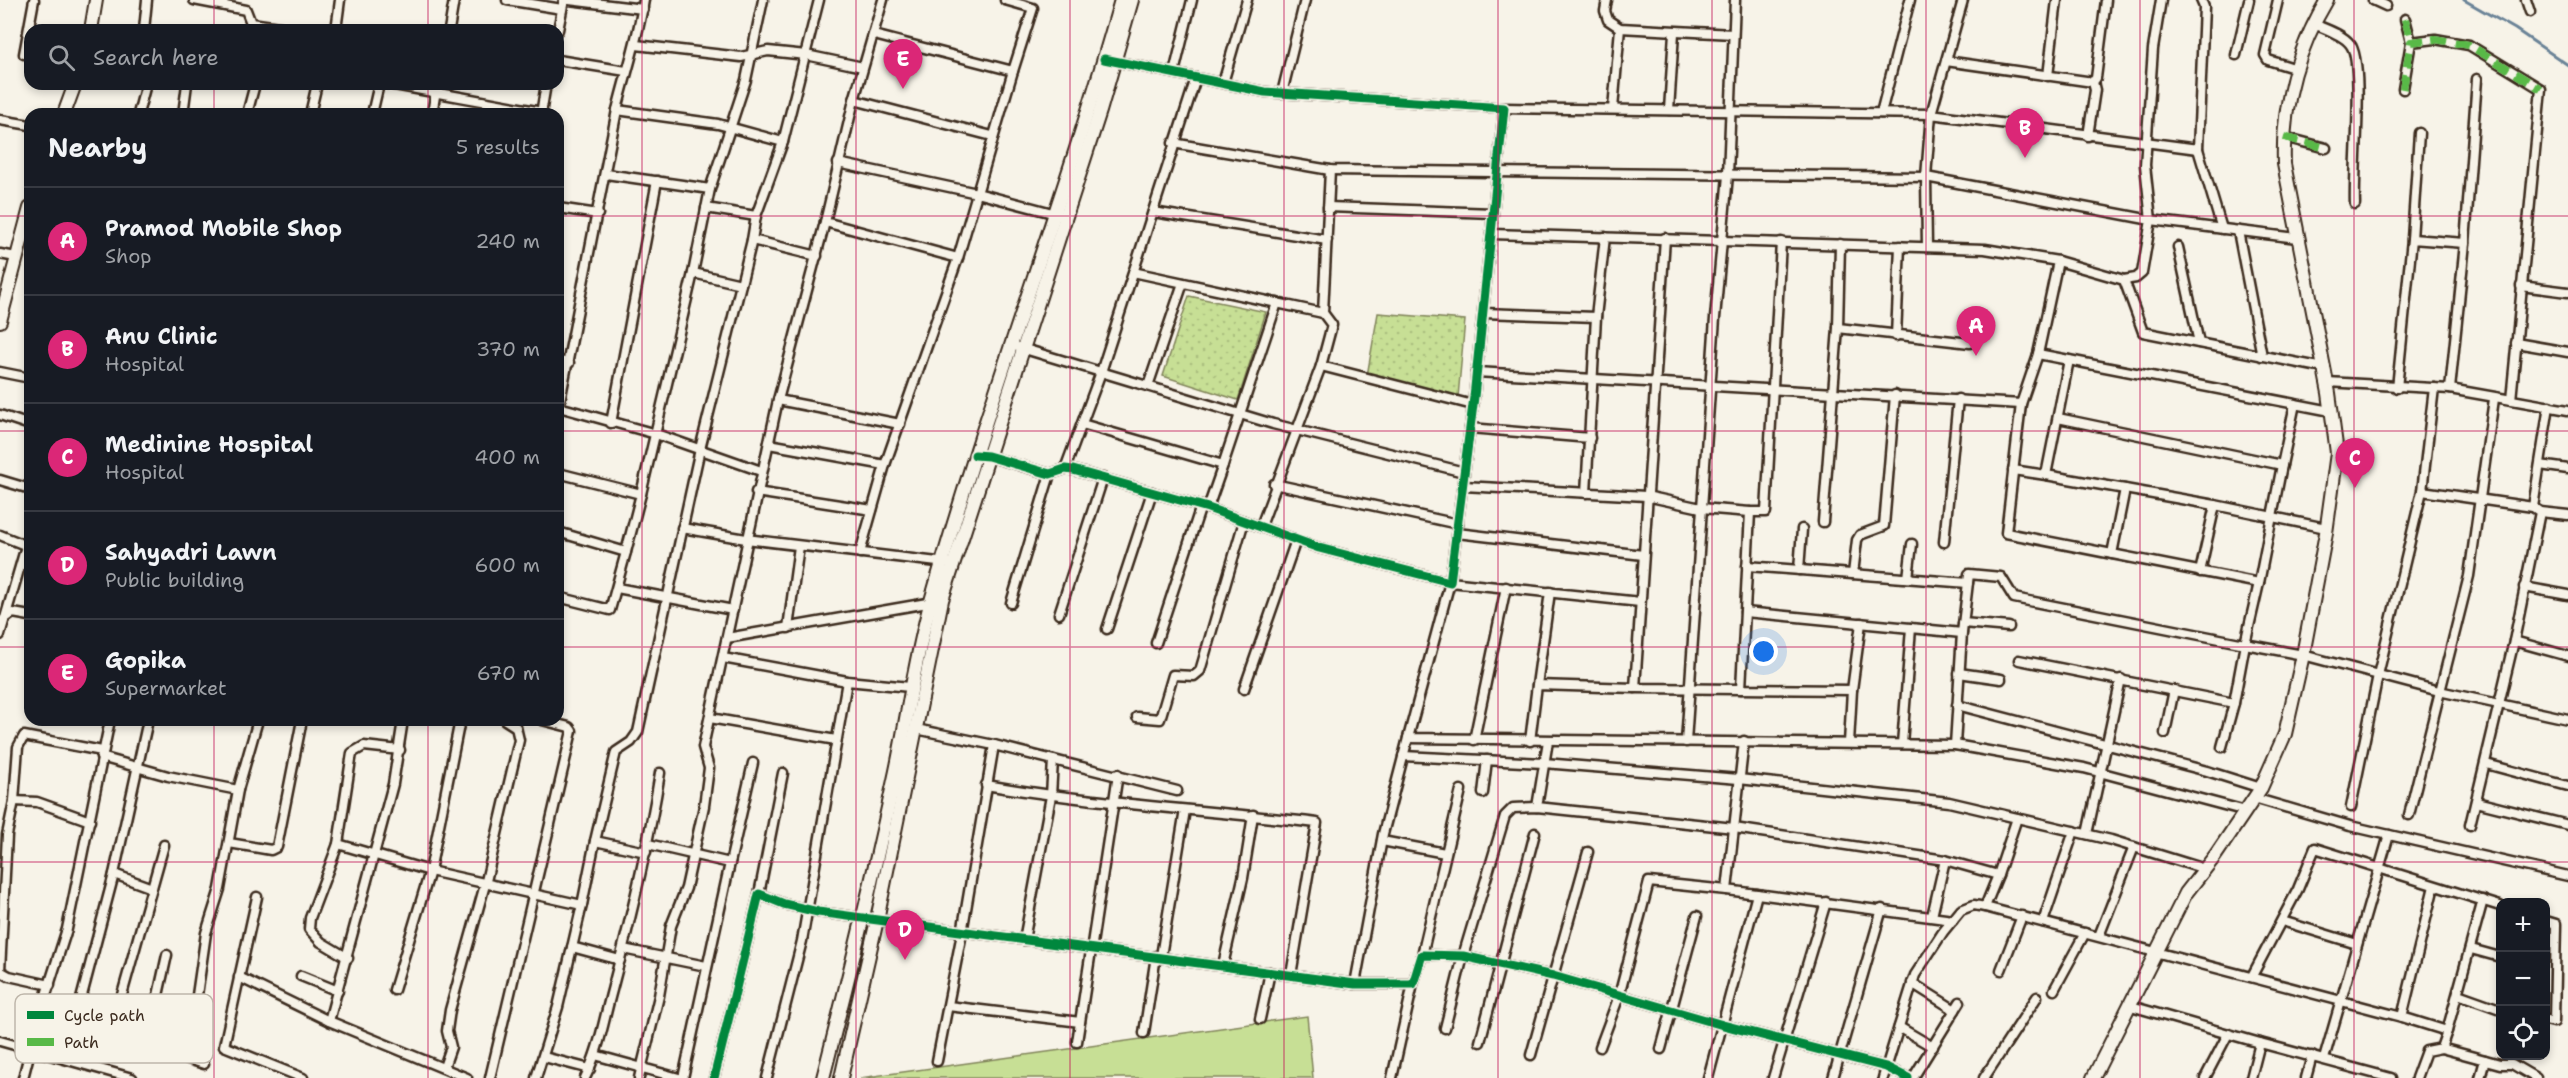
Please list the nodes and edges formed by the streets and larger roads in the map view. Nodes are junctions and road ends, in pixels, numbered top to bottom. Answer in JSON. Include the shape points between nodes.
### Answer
{"nodes":[{"id":1,"x":34,"y":0,"type":"edge"},
{"id":2,"x":96,"y":0,"type":"edge"},
{"id":3,"x":147,"y":0,"type":"edge"},
{"id":4,"x":194,"y":0,"type":"edge"},
{"id":5,"x":340,"y":0,"type":"edge"},
{"id":6,"x":454,"y":0,"type":"edge"},
{"id":7,"x":507,"y":0,"type":"edge"},
{"id":8,"x":569,"y":0,"type":"edge"},
{"id":9,"x":763,"y":0,"type":"edge"},
{"id":10,"x":819,"y":0,"type":"edge"},
{"id":11,"x":883,"y":0,"type":"edge"},
{"id":12,"x":1005,"y":0,"type":"edge"},
{"id":13,"x":1121,"y":0,"type":"edge"},
{"id":14,"x":1132,"y":0,"type":"edge"},
{"id":15,"x":1192,"y":0,"type":"edge"},
{"id":16,"x":1247,"y":0,"type":"edge"},
{"id":17,"x":1305,"y":0,"type":"edge"},
{"id":18,"x":1607,"y":0,"type":"edge"},
{"id":19,"x":1735,"y":0,"type":"edge"},
{"id":20,"x":1910,"y":0,"type":"edge"},
{"id":21,"x":1964,"y":0,"type":"edge"},
{"id":22,"x":2057,"y":0,"type":"edge"},
{"id":23,"x":2106,"y":0,"type":"edge"},
{"id":24,"x":2162,"y":0,"type":"edge"},
{"id":25,"x":2200,"y":0,"type":"edge"},
{"id":26,"x":2249,"y":0,"type":"edge"},
{"id":27,"x":2278,"y":0,"type":"edge"},
{"id":28,"x":2327,"y":0,"type":"edge"},
{"id":29,"x":2373,"y":0,"type":"edge"},
{"id":30,"x":2526,"y":0,"type":"edge"},
{"id":31,"x":1034,"y":4,"type":"edge"},
{"id":32,"x":563,"y":5,"type":"edge"},
{"id":33,"x":644,"y":5,"type":"edge"},
{"id":34,"x":2386,"y":6,"type":"dead end"},
{"id":35,"x":2530,"y":12,"type":"dead end"},
{"id":36,"x":2405,"y":19,"type":"dead end"},
{"id":37,"x":30,"y":24,"type":"edge"},
{"id":38,"x":92,"y":24,"type":"edge"},
{"id":39,"x":145,"y":24,"type":"edge"},
{"id":40,"x":255,"y":24,"type":"edge"},
{"id":41,"x":337,"y":24,"type":"edge"},
{"id":42,"x":450,"y":24,"type":"edge"},
{"id":43,"x":559,"y":24,"type":"edge"},
{"id":44,"x":2314,"y":24,"type":"junction"},
{"id":45,"x":1620,"y":28,"type":"junction"},
{"id":46,"x":1674,"y":33,"type":"junction"},
{"id":47,"x":1733,"y":34,"type":"junction"},
{"id":48,"x":874,"y":35,"type":"junction"},
{"id":49,"x":2411,"y":42,"type":"junction"},
{"id":50,"x":636,"y":45,"type":"junction"},
{"id":51,"x":753,"y":53,"type":"junction"},
{"id":52,"x":806,"y":55,"type":"junction"},
{"id":53,"x":2236,"y":55,"type":"dead end"},
{"id":54,"x":1109,"y":60,"type":"junction"},
{"id":55,"x":564,"y":61,"type":"edge"},
{"id":56,"x":1946,"y":62,"type":"junction"},
{"id":57,"x":863,"y":67,"type":"junction"},
{"id":58,"x":2297,"y":69,"type":"junction"},
{"id":59,"x":626,"y":70,"type":"junction"},
{"id":60,"x":1013,"y":70,"type":"junction"},
{"id":61,"x":1174,"y":74,"type":"junction"},
{"id":62,"x":2048,"y":76,"type":"junction"},
{"id":63,"x":1197,"y":78,"type":"junction"},
{"id":64,"x":2476,"y":79,"type":"dead end"},
{"id":65,"x":2093,"y":82,"type":"junction"},
{"id":66,"x":1223,"y":83,"type":"junction"},
{"id":67,"x":2403,"y":89,"type":"dead end"},
{"id":68,"x":73,"y":90,"type":"edge"},
{"id":69,"x":144,"y":90,"type":"edge"},
{"id":70,"x":186,"y":90,"type":"edge"},
{"id":71,"x":253,"y":90,"type":"edge"},
{"id":72,"x":316,"y":90,"type":"edge"},
{"id":73,"x":378,"y":90,"type":"edge"},
{"id":74,"x":436,"y":90,"type":"edge"},
{"id":75,"x":444,"y":90,"type":"edge"},
{"id":76,"x":545,"y":90,"type":"edge"},
{"id":77,"x":1282,"y":93,"type":"junction"},
{"id":78,"x":854,"y":100,"type":"junction"},
{"id":79,"x":66,"y":108,"type":"edge"},
{"id":80,"x":140,"y":108,"type":"edge"},
{"id":81,"x":184,"y":108,"type":"edge"},
{"id":82,"x":249,"y":108,"type":"edge"},
{"id":83,"x":311,"y":108,"type":"edge"},
{"id":84,"x":373,"y":108,"type":"edge"},
{"id":85,"x":433,"y":108,"type":"edge"},
{"id":86,"x":521,"y":108,"type":"edge"},
{"id":87,"x":543,"y":108,"type":"edge"},
{"id":88,"x":1504,"y":108,"type":"junction"},
{"id":89,"x":1613,"y":109,"type":"junction"},
{"id":90,"x":617,"y":110,"type":"junction"},
{"id":91,"x":1669,"y":110,"type":"junction"},
{"id":92,"x":1730,"y":111,"type":"junction"},
{"id":93,"x":1881,"y":113,"type":"junction"},
{"id":94,"x":1931,"y":114,"type":"junction"},
{"id":95,"x":0,"y":120,"type":"edge"},
{"id":96,"x":24,"y":124,"type":"edge"},
{"id":97,"x":732,"y":127,"type":"junction"},
{"id":98,"x":2419,"y":133,"type":"dead end"},
{"id":99,"x":992,"y":136,"type":"junction"},
{"id":100,"x":2088,"y":136,"type":"junction"},
{"id":101,"x":2284,"y":137,"type":"junction"},
{"id":102,"x":783,"y":142,"type":"junction"},
{"id":103,"x":1173,"y":143,"type":"junction"},
{"id":104,"x":2146,"y":144,"type":"junction"},
{"id":105,"x":2326,"y":148,"type":"dead end"},
{"id":106,"x":2198,"y":149,"type":"junction"},
{"id":107,"x":838,"y":163,"type":"junction"},
{"id":108,"x":1330,"y":170,"type":"junction"},
{"id":109,"x":1497,"y":172,"type":"junction"},
{"id":110,"x":606,"y":174,"type":"junction"},
{"id":111,"x":1728,"y":175,"type":"junction"},
{"id":112,"x":1926,"y":177,"type":"junction"},
{"id":113,"x":657,"y":181,"type":"junction"},
{"id":114,"x":710,"y":189,"type":"junction"},
{"id":115,"x":977,"y":193,"type":"junction"},
{"id":116,"x":2355,"y":204,"type":"dead end"},
{"id":117,"x":1328,"y":207,"type":"junction"},
{"id":118,"x":706,"y":208,"type":"junction"},
{"id":119,"x":564,"y":209,"type":"edge"},
{"id":120,"x":1153,"y":212,"type":"junction"},
{"id":121,"x":1493,"y":213,"type":"junction"},
{"id":122,"x":598,"y":214,"type":"junction"},
{"id":123,"x":756,"y":216,"type":"junction"},
{"id":124,"x":1060,"y":216,"type":"junction"},
{"id":125,"x":2151,"y":220,"type":"junction"},
{"id":126,"x":825,"y":222,"type":"junction"},
{"id":127,"x":2222,"y":229,"type":"junction"},
{"id":128,"x":2238,"y":231,"type":"junction"},
{"id":129,"x":24,"y":232,"type":"edge"},
{"id":130,"x":1491,"y":234,"type":"junction"},
{"id":131,"x":1605,"y":237,"type":"junction"},
{"id":132,"x":1665,"y":238,"type":"junction"},
{"id":133,"x":2297,"y":238,"type":"junction"},
{"id":134,"x":2412,"y":239,"type":"junction"},
{"id":135,"x":752,"y":240,"type":"junction"},
{"id":136,"x":1327,"y":240,"type":"junction"},
{"id":137,"x":1721,"y":240,"type":"junction"},
{"id":138,"x":1781,"y":242,"type":"junction"},
{"id":139,"x":2465,"y":243,"type":"junction"},
{"id":140,"x":1840,"y":244,"type":"junction"},
{"id":141,"x":1900,"y":246,"type":"junction"},
{"id":142,"x":2178,"y":246,"type":"dead end"},
{"id":143,"x":1927,"y":247,"type":"junction"},
{"id":144,"x":0,"y":254,"type":"edge"},
{"id":145,"x":817,"y":256,"type":"junction"},
{"id":146,"x":16,"y":258,"type":"junction"},
{"id":147,"x":958,"y":258,"type":"junction"},
{"id":148,"x":2058,"y":261,"type":"junction"},
{"id":149,"x":1133,"y":272,"type":"junction"},
{"id":150,"x":693,"y":273,"type":"junction"},
{"id":151,"x":2124,"y":280,"type":"junction"},
{"id":152,"x":1183,"y":283,"type":"junction"},
{"id":153,"x":741,"y":284,"type":"junction"},
{"id":154,"x":2521,"y":286,"type":"junction"},
{"id":155,"x":2568,"y":292,"type":"edge"},
{"id":156,"x":1277,"y":303,"type":"junction"},
{"id":157,"x":2,"y":308,"type":"edge"},
{"id":158,"x":1323,"y":313,"type":"junction"},
{"id":159,"x":1483,"y":313,"type":"junction"},
{"id":160,"x":1596,"y":317,"type":"junction"},
{"id":161,"x":0,"y":321,"type":"edge"},
{"id":162,"x":1838,"y":328,"type":"junction"},
{"id":163,"x":1896,"y":336,"type":"junction"},
{"id":164,"x":1970,"y":343,"type":"dead end"},
{"id":165,"x":2199,"y":343,"type":"junction"},
{"id":166,"x":2516,"y":343,"type":"junction"},
{"id":167,"x":1017,"y":346,"type":"junction"},
{"id":168,"x":2568,"y":352,"type":"edge"},
{"id":169,"x":2038,"y":354,"type":"junction"},
{"id":170,"x":2262,"y":356,"type":"junction"},
{"id":171,"x":2069,"y":360,"type":"junction"},
{"id":172,"x":564,"y":362,"type":"edge"},
{"id":173,"x":568,"y":363,"type":"junction"},
{"id":174,"x":1321,"y":366,"type":"junction"},
{"id":175,"x":2324,"y":368,"type":"junction"},
{"id":176,"x":0,"y":372,"type":"edge"},
{"id":177,"x":1101,"y":372,"type":"junction"},
{"id":178,"x":1476,"y":372,"type":"junction"},
{"id":179,"x":24,"y":377,"type":"edge"},
{"id":180,"x":1595,"y":378,"type":"junction"},
{"id":181,"x":564,"y":381,"type":"edge"},
{"id":182,"x":1657,"y":381,"type":"junction"},
{"id":183,"x":2327,"y":382,"type":"junction"},
{"id":184,"x":1711,"y":385,"type":"junction"},
{"id":185,"x":1149,"y":386,"type":"junction"},
{"id":186,"x":1774,"y":388,"type":"junction"},
{"id":187,"x":2397,"y":388,"type":"junction"},
{"id":188,"x":2434,"y":388,"type":"junction"},
{"id":189,"x":2450,"y":389,"type":"junction"},
{"id":190,"x":1833,"y":392,"type":"junction"},
{"id":191,"x":1895,"y":395,"type":"junction"},
{"id":192,"x":1958,"y":399,"type":"junction"},
{"id":193,"x":2494,"y":399,"type":"junction"},
{"id":194,"x":778,"y":400,"type":"junction"},
{"id":195,"x":2511,"y":400,"type":"junction"},
{"id":196,"x":2021,"y":404,"type":"junction"},
{"id":197,"x":2295,"y":404,"type":"junction"},
{"id":198,"x":1473,"y":405,"type":"junction"},
{"id":199,"x":2549,"y":406,"type":"junction"},
{"id":200,"x":2568,"y":410,"type":"edge"},
{"id":201,"x":564,"y":411,"type":"edge"},
{"id":202,"x":2331,"y":411,"type":"junction"},
{"id":203,"x":1241,"y":414,"type":"junction"},
{"id":204,"x":0,"y":415,"type":"edge"},
{"id":205,"x":2058,"y":418,"type":"junction"},
{"id":206,"x":24,"y":423,"type":"edge"},
{"id":207,"x":611,"y":423,"type":"junction"},
{"id":208,"x":900,"y":424,"type":"junction"},
{"id":209,"x":1082,"y":424,"type":"junction"},
{"id":210,"x":1470,"y":428,"type":"junction"},
{"id":211,"x":1295,"y":429,"type":"junction"},
{"id":212,"x":657,"y":434,"type":"junction"},
{"id":213,"x":1590,"y":438,"type":"junction"},
{"id":214,"x":768,"y":444,"type":"junction"},
{"id":215,"x":700,"y":449,"type":"junction"},
{"id":216,"x":975,"y":454,"type":"junction"},
{"id":217,"x":988,"y":456,"type":"junction"},
{"id":218,"x":885,"y":465,"type":"junction"},
{"id":219,"x":1223,"y":465,"type":"junction"},
{"id":220,"x":2282,"y":465,"type":"junction"},
{"id":221,"x":2540,"y":465,"type":"junction"},
{"id":222,"x":1065,"y":469,"type":"junction"},
{"id":223,"x":2568,"y":469,"type":"edge"},
{"id":224,"x":2013,"y":470,"type":"junction"},
{"id":225,"x":761,"y":471,"type":"junction"},
{"id":226,"x":1464,"y":472,"type":"junction"},
{"id":227,"x":1050,"y":474,"type":"junction"},
{"id":228,"x":564,"y":475,"type":"edge"},
{"id":229,"x":2046,"y":475,"type":"junction"},
{"id":230,"x":1103,"y":478,"type":"junction"},
{"id":231,"x":0,"y":480,"type":"edge"},
{"id":232,"x":1274,"y":484,"type":"junction"},
{"id":233,"x":1463,"y":486,"type":"junction"},
{"id":234,"x":24,"y":487,"type":"edge"},
{"id":235,"x":2125,"y":489,"type":"junction"},
{"id":236,"x":2422,"y":491,"type":"junction"},
{"id":237,"x":756,"y":492,"type":"junction"},
{"id":238,"x":1152,"y":492,"type":"junction"},
{"id":239,"x":1586,"y":493,"type":"junction"},
{"id":240,"x":641,"y":494,"type":"junction"},
{"id":241,"x":1646,"y":496,"type":"junction"},
{"id":242,"x":2478,"y":501,"type":"junction"},
{"id":243,"x":2215,"y":505,"type":"junction"},
{"id":244,"x":1204,"y":507,"type":"junction"},
{"id":245,"x":1701,"y":508,"type":"junction"},
{"id":246,"x":872,"y":510,"type":"junction"},
{"id":247,"x":2537,"y":510,"type":"junction"},
{"id":248,"x":1750,"y":512,"type":"junction"},
{"id":249,"x":2568,"y":515,"type":"edge"},
{"id":250,"x":2273,"y":517,"type":"junction"},
{"id":251,"x":1244,"y":521,"type":"junction"},
{"id":252,"x":1823,"y":522,"type":"dead end"},
{"id":253,"x":1261,"y":526,"type":"junction"},
{"id":254,"x":682,"y":528,"type":"junction"},
{"id":255,"x":1457,"y":528,"type":"junction"},
{"id":256,"x":2326,"y":528,"type":"junction"},
{"id":257,"x":1802,"y":529,"type":"dead end"},
{"id":258,"x":564,"y":534,"type":"edge"},
{"id":259,"x":0,"y":535,"type":"edge"},
{"id":260,"x":747,"y":539,"type":"junction"},
{"id":261,"x":1296,"y":540,"type":"junction"},
{"id":262,"x":1944,"y":542,"type":"dead end"},
{"id":263,"x":1912,"y":544,"type":"dead end"},
{"id":264,"x":24,"y":545,"type":"edge"},
{"id":265,"x":799,"y":546,"type":"junction"},
{"id":266,"x":626,"y":552,"type":"junction"},
{"id":267,"x":860,"y":553,"type":"junction"},
{"id":268,"x":2112,"y":554,"type":"junction"},
{"id":269,"x":1643,"y":555,"type":"junction"},
{"id":270,"x":24,"y":558,"type":"edge"},
{"id":271,"x":948,"y":563,"type":"junction"},
{"id":272,"x":1747,"y":566,"type":"junction"},
{"id":273,"x":1799,"y":570,"type":"junction"},
{"id":274,"x":2199,"y":572,"type":"junction"},
{"id":275,"x":1853,"y":574,"type":"junction"},
{"id":276,"x":1908,"y":578,"type":"junction"},
{"id":277,"x":1450,"y":582,"type":"junction"},
{"id":278,"x":1968,"y":583,"type":"junction"},
{"id":279,"x":2259,"y":583,"type":"junction"},
{"id":280,"x":1506,"y":587,"type":"junction"},
{"id":281,"x":2524,"y":587,"type":"junction"},
{"id":282,"x":616,"y":588,"type":"junction"},
{"id":283,"x":1551,"y":592,"type":"junction"},
{"id":284,"x":2568,"y":595,"type":"edge"},
{"id":285,"x":564,"y":598,"type":"edge"},
{"id":286,"x":668,"y":598,"type":"junction"},
{"id":287,"x":936,"y":601,"type":"junction"},
{"id":288,"x":1640,"y":602,"type":"junction"},
{"id":289,"x":1011,"y":603,"type":"dead end"},
{"id":290,"x":733,"y":610,"type":"junction"},
{"id":291,"x":1745,"y":612,"type":"junction"},
{"id":292,"x":1059,"y":614,"type":"dead end"},
{"id":293,"x":24,"y":615,"type":"edge"},
{"id":294,"x":2,"y":620,"type":"edge"},
{"id":295,"x":1963,"y":622,"type":"junction"},
{"id":296,"x":1861,"y":623,"type":"junction"},
{"id":297,"x":2009,"y":627,"type":"dead end"},
{"id":298,"x":788,"y":628,"type":"junction"},
{"id":299,"x":1911,"y":628,"type":"junction"},
{"id":300,"x":1107,"y":629,"type":"dead end"},
{"id":301,"x":1962,"y":633,"type":"junction"},
{"id":302,"x":0,"y":635,"type":"edge"},
{"id":303,"x":727,"y":638,"type":"junction"},
{"id":304,"x":2514,"y":641,"type":"junction"},
{"id":305,"x":1156,"y":643,"type":"dead end"},
{"id":306,"x":2245,"y":644,"type":"junction"},
{"id":307,"x":2303,"y":655,"type":"junction"},
{"id":308,"x":2568,"y":656,"type":"edge"},
{"id":309,"x":723,"y":658,"type":"junction"},
{"id":310,"x":2019,"y":660,"type":"dead end"},
{"id":311,"x":1959,"y":672,"type":"junction"},
{"id":312,"x":2378,"y":675,"type":"junction"},
{"id":313,"x":2001,"y":679,"type":"dead end"},
{"id":314,"x":2121,"y":679,"type":"junction"},
{"id":315,"x":847,"y":681,"type":"junction"},
{"id":316,"x":1537,"y":685,"type":"junction"},
{"id":317,"x":910,"y":687,"type":"junction"},
{"id":318,"x":1635,"y":688,"type":"junction"},
{"id":319,"x":1244,"y":689,"type":"dead end"},
{"id":320,"x":1688,"y":689,"type":"junction"},
{"id":321,"x":1741,"y":689,"type":"junction"},
{"id":322,"x":1852,"y":690,"type":"junction"},
{"id":323,"x":2174,"y":690,"type":"junction"},
{"id":324,"x":2439,"y":691,"type":"junction"},
{"id":325,"x":2234,"y":703,"type":"junction"},
{"id":326,"x":2499,"y":704,"type":"junction"},
{"id":327,"x":1957,"y":705,"type":"junction"},
{"id":328,"x":1137,"y":717,"type":"dead end"},
{"id":329,"x":710,"y":718,"type":"junction"},
{"id":330,"x":2568,"y":719,"type":"edge"},
{"id":331,"x":109,"y":726,"type":"edge"},
{"id":332,"x":147,"y":726,"type":"edge"},
{"id":333,"x":256,"y":726,"type":"edge"},
{"id":334,"x":301,"y":726,"type":"edge"},
{"id":335,"x":402,"y":726,"type":"edge"},
{"id":336,"x":459,"y":726,"type":"edge"},
{"id":337,"x":515,"y":726,"type":"edge"},
{"id":338,"x":564,"y":726,"type":"edge"},
{"id":339,"x":916,"y":729,"type":"junction"},
{"id":340,"x":2165,"y":733,"type":"dead end"},
{"id":341,"x":1408,"y":738,"type":"junction"},
{"id":342,"x":836,"y":740,"type":"junction"},
{"id":343,"x":1474,"y":740,"type":"junction"},
{"id":344,"x":1530,"y":741,"type":"junction"},
{"id":345,"x":1548,"y":741,"type":"junction"},
{"id":346,"x":1744,"y":741,"type":"junction"},
{"id":347,"x":1686,"y":742,"type":"junction"},
{"id":348,"x":1849,"y":743,"type":"junction"},
{"id":349,"x":1902,"y":744,"type":"junction"},
{"id":350,"x":2106,"y":744,"type":"junction"},
{"id":351,"x":994,"y":745,"type":"junction"},
{"id":352,"x":1955,"y":745,"type":"junction"},
{"id":353,"x":2222,"y":747,"type":"dead end"},
{"id":354,"x":400,"y":750,"type":"junction"},
{"id":355,"x":102,"y":754,"type":"junction"},
{"id":356,"x":1403,"y":756,"type":"junction"},
{"id":357,"x":1053,"y":760,"type":"junction"},
{"id":358,"x":1487,"y":760,"type":"junction"},
{"id":359,"x":753,"y":763,"type":"dead end"},
{"id":360,"x":1544,"y":763,"type":"junction"},
{"id":361,"x":2486,"y":764,"type":"junction"},
{"id":362,"x":137,"y":768,"type":"junction"},
{"id":363,"x":2100,"y":772,"type":"junction"},
{"id":364,"x":783,"y":773,"type":"dead end"},
{"id":365,"x":660,"y":774,"type":"dead end"},
{"id":366,"x":1118,"y":774,"type":"junction"},
{"id":367,"x":1739,"y":778,"type":"junction"},
{"id":368,"x":986,"y":785,"type":"junction"},
{"id":369,"x":2568,"y":786,"type":"edge"},
{"id":370,"x":238,"y":790,"type":"junction"},
{"id":371,"x":1461,"y":790,"type":"dead end"},
{"id":372,"x":1177,"y":791,"type":"dead end"},
{"id":373,"x":1483,"y":793,"type":"dead end"},
{"id":374,"x":2258,"y":793,"type":"junction"},
{"id":375,"x":1051,"y":796,"type":"junction"},
{"id":376,"x":14,"y":801,"type":"junction"},
{"id":377,"x":2476,"y":802,"type":"junction"},
{"id":378,"x":1113,"y":804,"type":"junction"},
{"id":379,"x":1537,"y":807,"type":"junction"},
{"id":380,"x":2351,"y":807,"type":"dead end"},
{"id":381,"x":1185,"y":810,"type":"junction"},
{"id":382,"x":2246,"y":811,"type":"junction"},
{"id":383,"x":1253,"y":815,"type":"junction"},
{"id":384,"x":2409,"y":815,"type":"dead end"},
{"id":385,"x":2017,"y":818,"type":"junction"},
{"id":386,"x":90,"y":821,"type":"junction"},
{"id":387,"x":4,"y":824,"type":"edge"},
{"id":388,"x":2470,"y":825,"type":"dead end"},
{"id":389,"x":2568,"y":825,"type":"edge"},
{"id":390,"x":1734,"y":828,"type":"junction"},
{"id":391,"x":2074,"y":831,"type":"junction"},
{"id":392,"x":1535,"y":833,"type":"dead end"},
{"id":393,"x":2087,"y":834,"type":"junction"},
{"id":394,"x":2389,"y":835,"type":"junction"},
{"id":395,"x":595,"y":841,"type":"junction"},
{"id":396,"x":1382,"y":841,"type":"junction"},
{"id":397,"x":229,"y":843,"type":"junction"},
{"id":398,"x":338,"y":844,"type":"junction"},
{"id":399,"x":164,"y":845,"type":"dead end"},
{"id":400,"x":2134,"y":847,"type":"junction"},
{"id":401,"x":647,"y":848,"type":"junction"},
{"id":402,"x":1445,"y":852,"type":"junction"},
{"id":403,"x":1588,"y":852,"type":"dead end"},
{"id":404,"x":375,"y":855,"type":"junction"},
{"id":405,"x":693,"y":856,"type":"junction"},
{"id":406,"x":1945,"y":860,"type":"junction"},
{"id":407,"x":730,"y":864,"type":"junction"},
{"id":408,"x":2379,"y":867,"type":"junction"},
{"id":409,"x":2205,"y":869,"type":"junction"},
{"id":410,"x":430,"y":871,"type":"junction"},
{"id":411,"x":114,"y":874,"type":"junction"},
{"id":412,"x":1998,"y":875,"type":"junction"},
{"id":413,"x":2568,"y":876,"type":"edge"},
{"id":414,"x":486,"y":881,"type":"junction"},
{"id":415,"x":2434,"y":886,"type":"junction"},
{"id":416,"x":152,"y":888,"type":"junction"},
{"id":417,"x":1727,"y":890,"type":"junction"},
{"id":418,"x":531,"y":894,"type":"junction"},
{"id":419,"x":759,"y":894,"type":"junction"},
{"id":420,"x":1757,"y":894,"type":"junction"},
{"id":421,"x":258,"y":897,"type":"dead end"},
{"id":422,"x":2483,"y":900,"type":"junction"},
{"id":423,"x":1826,"y":902,"type":"junction"},
{"id":424,"x":582,"y":904,"type":"junction"},
{"id":425,"x":2496,"y":905,"type":"edge"},
{"id":426,"x":1985,"y":907,"type":"junction"},
{"id":427,"x":1882,"y":909,"type":"junction"},
{"id":428,"x":805,"y":910,"type":"junction"},
{"id":429,"x":1932,"y":915,"type":"junction"},
{"id":430,"x":1697,"y":916,"type":"dead end"},
{"id":431,"x":2022,"y":916,"type":"junction"},
{"id":432,"x":864,"y":918,"type":"junction"},
{"id":433,"x":877,"y":920,"type":"junction"},
{"id":434,"x":1953,"y":920,"type":"junction"},
{"id":435,"x":2282,"y":921,"type":"junction"},
{"id":436,"x":2043,"y":922,"type":"junction"},
{"id":437,"x":2550,"y":922,"type":"edge"},
{"id":438,"x":962,"y":933,"type":"junction"},
{"id":439,"x":2085,"y":933,"type":"junction"},
{"id":440,"x":2099,"y":936,"type":"junction"},
{"id":441,"x":1024,"y":940,"type":"junction"},
{"id":442,"x":2357,"y":944,"type":"junction"},
{"id":443,"x":572,"y":947,"type":"junction"},
{"id":444,"x":1092,"y":948,"type":"junction"},
{"id":445,"x":622,"y":949,"type":"junction"},
{"id":446,"x":2471,"y":949,"type":"junction"},
{"id":447,"x":2157,"y":951,"type":"junction"},
{"id":448,"x":167,"y":955,"type":"dead end"},
{"id":449,"x":1422,"y":955,"type":"junction"},
{"id":450,"x":1158,"y":956,"type":"junction"},
{"id":451,"x":1464,"y":956,"type":"junction"},
{"id":452,"x":2496,"y":956,"type":"edge"},
{"id":453,"x":666,"y":957,"type":"junction"},
{"id":454,"x":348,"y":958,"type":"junction"},
{"id":455,"x":620,"y":960,"type":"junction"},
{"id":456,"x":1223,"y":965,"type":"junction"},
{"id":457,"x":706,"y":966,"type":"junction"},
{"id":458,"x":1500,"y":966,"type":"junction"},
{"id":459,"x":2001,"y":970,"type":"dead end"},
{"id":460,"x":1270,"y":972,"type":"junction"},
{"id":461,"x":2550,"y":972,"type":"edge"},
{"id":462,"x":2557,"y":974,"type":"junction"},
{"id":463,"x":1291,"y":975,"type":"junction"},
{"id":464,"x":301,"y":976,"type":"dead end"},
{"id":465,"x":1554,"y":976,"type":"junction"},
{"id":466,"x":2252,"y":976,"type":"junction"},
{"id":467,"x":239,"y":977,"type":"junction"},
{"id":468,"x":1912,"y":983,"type":"junction"},
{"id":469,"x":1355,"y":984,"type":"junction"},
{"id":470,"x":1413,"y":984,"type":"junction"},
{"id":471,"x":50,"y":985,"type":"junction"},
{"id":472,"x":394,"y":990,"type":"dead end"},
{"id":473,"x":2054,"y":990,"type":"dead end"},
{"id":474,"x":338,"y":991,"type":"junction"},
{"id":475,"x":2458,"y":993,"type":"junction"},
{"id":476,"x":47,"y":994,"type":"edge"},
{"id":477,"x":82,"y":994,"type":"edge"},
{"id":478,"x":122,"y":994,"type":"edge"},
{"id":479,"x":158,"y":994,"type":"edge"},
{"id":480,"x":197,"y":994,"type":"edge"},
{"id":481,"x":1619,"y":996,"type":"junction"},
{"id":482,"x":2037,"y":997,"type":"dead end"},
{"id":483,"x":2341,"y":1002,"type":"junction"},
{"id":484,"x":948,"y":1006,"type":"junction"},
{"id":485,"x":2131,"y":1006,"type":"junction"},
{"id":486,"x":2496,"y":1007,"type":"edge"},
{"id":487,"x":1673,"y":1011,"type":"junction"},
{"id":488,"x":2402,"y":1017,"type":"junction"},
{"id":489,"x":1260,"y":1019,"type":"dead end"},
{"id":490,"x":329,"y":1021,"type":"junction"},
{"id":491,"x":2550,"y":1021,"type":"edge"},
{"id":492,"x":1080,"y":1022,"type":"junction"},
{"id":493,"x":1723,"y":1025,"type":"junction"},
{"id":494,"x":1899,"y":1027,"type":"junction"},
{"id":495,"x":1445,"y":1028,"type":"dead end"},
{"id":496,"x":2447,"y":1031,"type":"junction"},
{"id":497,"x":1144,"y":1032,"type":"dead end"},
{"id":498,"x":2228,"y":1034,"type":"junction"},
{"id":499,"x":0,"y":1041,"type":"edge"},
{"id":500,"x":1077,"y":1042,"type":"dead end"},
{"id":501,"x":1480,"y":1042,"type":"dead end"},
{"id":502,"x":1785,"y":1042,"type":"junction"},
{"id":503,"x":2260,"y":1043,"type":"junction"},
{"id":504,"x":15,"y":1046,"type":"edge"},
{"id":505,"x":1600,"y":1047,"type":"dead end"},
{"id":506,"x":1932,"y":1047,"type":"junction"},
{"id":507,"x":2441,"y":1048,"type":"junction"},
{"id":508,"x":1661,"y":1049,"type":"dead end"},
{"id":509,"x":595,"y":1055,"type":"junction"},
{"id":510,"x":1531,"y":1056,"type":"dead end"},
{"id":511,"x":1841,"y":1056,"type":"junction"},
{"id":512,"x":2312,"y":1056,"type":"junction"},
{"id":513,"x":544,"y":1057,"type":"junction"},
{"id":514,"x":2324,"y":1059,"type":"junction"},
{"id":515,"x":2485,"y":1060,"type":"junction"},
{"id":516,"x":937,"y":1061,"type":"dead end"},
{"id":517,"x":26,"y":1063,"type":"edge"},
{"id":518,"x":75,"y":1063,"type":"edge"},
{"id":519,"x":201,"y":1063,"type":"edge"},
{"id":520,"x":204,"y":1064,"type":"dead end"},
{"id":521,"x":444,"y":1067,"type":"junction"},
{"id":522,"x":1886,"y":1067,"type":"junction"},
{"id":523,"x":641,"y":1068,"type":"junction"},
{"id":524,"x":590,"y":1069,"type":"junction"},
{"id":525,"x":2366,"y":1075,"type":"edge"},
{"id":526,"x":23,"y":1078,"type":"edge"},
{"id":527,"x":132,"y":1078,"type":"edge"},
{"id":528,"x":303,"y":1078,"type":"edge"},
{"id":529,"x":467,"y":1078,"type":"edge"},
{"id":530,"x":490,"y":1078,"type":"edge"},
{"id":531,"x":536,"y":1078,"type":"edge"},
{"id":532,"x":585,"y":1078,"type":"edge"},
{"id":533,"x":639,"y":1078,"type":"edge"},
{"id":534,"x":679,"y":1078,"type":"edge"},
{"id":535,"x":683,"y":1078,"type":"edge"},
{"id":536,"x":714,"y":1078,"type":"edge"},
{"id":537,"x":768,"y":1078,"type":"edge"},
{"id":538,"x":823,"y":1078,"type":"edge"},
{"id":539,"x":841,"y":1078,"type":"edge"},
{"id":540,"x":1392,"y":1078,"type":"edge"},
{"id":541,"x":1708,"y":1078,"type":"edge"},
{"id":542,"x":1773,"y":1078,"type":"edge"},
{"id":543,"x":1833,"y":1078,"type":"edge"},
{"id":544,"x":1883,"y":1078,"type":"edge"},
{"id":545,"x":1908,"y":1078,"type":"edge"},
{"id":546,"x":1913,"y":1078,"type":"edge"},
{"id":547,"x":1984,"y":1078,"type":"edge"},
{"id":548,"x":2093,"y":1078,"type":"edge"},
{"id":549,"x":2205,"y":1078,"type":"edge"},
{"id":550,"x":2251,"y":1078,"type":"edge"},
{"id":551,"x":2306,"y":1078,"type":"edge"},
{"id":552,"x":2391,"y":1078,"type":"edge"},
{"id":553,"x":2416,"y":1078,"type":"edge"},
{"id":554,"x":2480,"y":1078,"type":"edge"},
{"id":555,"x":2536,"y":1078,"type":"edge"}],
"edges":[{"from":1,"to":37,"type":"street"},
{"from":2,"to":38,"type":"street"},
{"from":3,"to":39,"type":"street"},
{"from":4,"to":40,"type":"street","via":[[246,10]]},
{"from":5,"to":41,"type":"street"},
{"from":6,"to":42,"type":"street"},
{"from":7,"to":32,"type":"street"},
{"from":8,"to":33,"type":"street"},
{"from":9,"to":51,"type":"street"},
{"from":10,"to":52,"type":"street"},
{"from":11,"to":48,"type":"street"},
{"from":12,"to":31,"type":"street"},
{"from":13,"to":54,"type":"street"},
{"from":14,"to":54,"type":"street"},
{"from":15,"to":61,"type":"street"},
{"from":16,"to":66,"type":"street"},
{"from":17,"to":77,"type":"street"},
{"from":18,"to":45,"type":"street","via":[[1608,20]]},
{"from":19,"to":47,"type":"street"},
{"from":20,"to":93,"type":"street"},
{"from":21,"to":56,"type":"street"},
{"from":22,"to":62,"type":"street"},
{"from":23,"to":65,"type":"street"},
{"from":24,"to":104,"type":"street","via":[[2153,49]]},
{"from":25,"to":106,"type":"street","via":[[2204,7]]},
{"from":26,"to":53,"type":"street"},
{"from":27,"to":58,"type":"street","via":[[2265,55],[2268,60]]},
{"from":28,"to":44,"type":"street"},
{"from":29,"to":34,"type":"street"},
{"from":30,"to":35,"type":"street"},
{"from":31,"to":60,"type":"street"},
{"from":32,"to":43,"type":"street"},
{"from":33,"to":50,"type":"street"},
{"from":36,"to":49,"type":"street"},
{"from":44,"to":58,"type":"street"},
{"from":44,"to":116,"type":"street","via":[[2344,38],[2352,45],[2356,59]]},
{"from":45,"to":46,"type":"street"},
{"from":45,"to":89,"type":"street"},
{"from":46,"to":47,"type":"street"},
{"from":46,"to":91,"type":"street"},
{"from":47,"to":92,"type":"street"},
{"from":48,"to":57,"type":"street"},
{"from":48,"to":60,"type":"street"},
{"from":49,"to":67,"type":"street"},
{"from":49,"to":154,"type":"street","via":[[2435,39],[2469,45],[2541,89]]},
{"from":50,"to":51,"type":"street","via":[[741,57]]},
{"from":50,"to":59,"type":"street"},
{"from":51,"to":52,"type":"street"},
{"from":51,"to":97,"type":"street"},
{"from":52,"to":57,"type":"street"},
{"from":52,"to":102,"type":"street"},
{"from":54,"to":61,"type":"street"},
{"from":54,"to":124,"type":"street"},
{"from":55,"to":59,"type":"street"},
{"from":56,"to":62,"type":"street"},
{"from":56,"to":94,"type":"street"},
{"from":57,"to":78,"type":"street"},
{"from":58,"to":101,"type":"street","via":[[2288,97]]},
{"from":59,"to":90,"type":"street"},
{"from":60,"to":99,"type":"street"},
{"from":61,"to":63,"type":"street"},
{"from":62,"to":65,"type":"street"},
{"from":63,"to":66,"type":"street"},
{"from":63,"to":103,"type":"street"},
{"from":64,"to":139,"type":"street"},
{"from":65,"to":100,"type":"street"},
{"from":66,"to":77,"type":"street"},
{"from":68,"to":79,"type":"street"},
{"from":69,"to":80,"type":"street"},
{"from":70,"to":81,"type":"street"},
{"from":71,"to":82,"type":"street"},
{"from":72,"to":83,"type":"street"},
{"from":73,"to":84,"type":"street"},
{"from":74,"to":85,"type":"street"},
{"from":75,"to":86,"type":"street"},
{"from":76,"to":87,"type":"street"},
{"from":77,"to":88,"type":"street"},
{"from":78,"to":99,"type":"street"},
{"from":78,"to":107,"type":"street"},
{"from":88,"to":89,"type":"street"},
{"from":88,"to":109,"type":"street"},
{"from":89,"to":91,"type":"street"},
{"from":90,"to":97,"type":"street"},
{"from":90,"to":110,"type":"street"},
{"from":91,"to":92,"type":"street"},
{"from":92,"to":93,"type":"street"},
{"from":92,"to":111,"type":"street"},
{"from":93,"to":94,"type":"street"},
{"from":94,"to":100,"type":"street"},
{"from":94,"to":112,"type":"street"},
{"from":95,"to":96,"type":"street"},
{"from":97,"to":102,"type":"street"},
{"from":97,"to":114,"type":"street"},
{"from":98,"to":134,"type":"street"},
{"from":99,"to":115,"type":"street"},
{"from":100,"to":104,"type":"street"},
{"from":101,"to":105,"type":"street"},
{"from":101,"to":133,"type":"street","via":[[2284,164]]},
{"from":102,"to":123,"type":"street"},
{"from":103,"to":108,"type":"street"},
{"from":103,"to":120,"type":"street"},
{"from":104,"to":106,"type":"street"},
{"from":104,"to":125,"type":"street"},
{"from":106,"to":127,"type":"street"},
{"from":107,"to":115,"type":"street"},
{"from":107,"to":126,"type":"street"},
{"from":108,"to":109,"type":"street"},
{"from":108,"to":117,"type":"street"},
{"from":109,"to":111,"type":"street"},
{"from":109,"to":121,"type":"street"},
{"from":110,"to":113,"type":"street"},
{"from":110,"to":122,"type":"street"},
{"from":111,"to":112,"type":"street"},
{"from":111,"to":137,"type":"street"},
{"from":112,"to":125,"type":"street"},
{"from":112,"to":143,"type":"street"},
{"from":113,"to":114,"type":"street"},
{"from":113,"to":207,"type":"street"},
{"from":114,"to":118,"type":"street"},
{"from":115,"to":124,"type":"street"},
{"from":115,"to":147,"type":"street"},
{"from":117,"to":121,"type":"street"},
{"from":117,"to":136,"type":"street"},
{"from":118,"to":123,"type":"street"},
{"from":118,"to":150,"type":"street"},
{"from":119,"to":122,"type":"street"},
{"from":120,"to":136,"type":"street"},
{"from":120,"to":149,"type":"street"},
{"from":121,"to":130,"type":"street"},
{"from":122,"to":173,"type":"street"},
{"from":123,"to":135,"type":"street"},
{"from":124,"to":167,"type":"street"},
{"from":125,"to":127,"type":"street"},
{"from":125,"to":151,"type":"street","via":[[2142,273]]},
{"from":126,"to":145,"type":"street"},
{"from":126,"to":147,"type":"street"},
{"from":127,"to":128,"type":"street"},
{"from":128,"to":133,"type":"street"},
{"from":128,"to":170,"type":"street"},
{"from":129,"to":146,"type":"street"},
{"from":130,"to":131,"type":"street"},
{"from":130,"to":159,"type":"street"},
{"from":131,"to":132,"type":"street"},
{"from":131,"to":160,"type":"street"},
{"from":132,"to":137,"type":"street"},
{"from":132,"to":182,"type":"street"},
{"from":133,"to":175,"type":"street"},
{"from":134,"to":139,"type":"street"},
{"from":134,"to":187,"type":"street"},
{"from":135,"to":145,"type":"street"},
{"from":135,"to":153,"type":"street"},
{"from":136,"to":158,"type":"street"},
{"from":137,"to":138,"type":"street"},
{"from":137,"to":184,"type":"street"},
{"from":138,"to":140,"type":"street"},
{"from":138,"to":186,"type":"street"},
{"from":139,"to":189,"type":"street"},
{"from":140,"to":141,"type":"street"},
{"from":140,"to":162,"type":"street"},
{"from":141,"to":143,"type":"street"},
{"from":141,"to":163,"type":"street"},
{"from":142,"to":165,"type":"street"},
{"from":143,"to":148,"type":"street","via":[[1985,249]]},
{"from":144,"to":146,"type":"street"},
{"from":145,"to":194,"type":"street"},
{"from":146,"to":157,"type":"street"},
{"from":147,"to":208,"type":"street"},
{"from":148,"to":151,"type":"street"},
{"from":148,"to":169,"type":"street"},
{"from":149,"to":152,"type":"street"},
{"from":149,"to":177,"type":"street"},
{"from":150,"to":153,"type":"street"},
{"from":150,"to":212,"type":"street"},
{"from":151,"to":165,"type":"street","via":[[2144,332]]},
{"from":152,"to":156,"type":"street"},
{"from":152,"to":185,"type":"street"},
{"from":153,"to":215,"type":"street"},
{"from":154,"to":155,"type":"street"},
{"from":154,"to":166,"type":"street"},
{"from":156,"to":158,"type":"street"},
{"from":156,"to":203,"type":"street"},
{"from":157,"to":161,"type":"street"},
{"from":158,"to":174,"type":"street","via":[[1332,325]]},
{"from":159,"to":160,"type":"street"},
{"from":159,"to":178,"type":"street"},
{"from":160,"to":180,"type":"street"},
{"from":162,"to":163,"type":"street"},
{"from":162,"to":190,"type":"street"},
{"from":163,"to":164,"type":"street"},
{"from":165,"to":170,"type":"street"},
{"from":166,"to":168,"type":"street"},
{"from":166,"to":195,"type":"street"},
{"from":167,"to":177,"type":"street"},
{"from":167,"to":216,"type":"street"},
{"from":167,"to":217,"type":"street"},
{"from":169,"to":171,"type":"street"},
{"from":169,"to":196,"type":"street"},
{"from":170,"to":175,"type":"street"},
{"from":171,"to":197,"type":"street"},
{"from":171,"to":205,"type":"street"},
{"from":172,"to":173,"type":"street"},
{"from":173,"to":181,"type":"street"},
{"from":174,"to":198,"type":"street"},
{"from":174,"to":211,"type":"street"},
{"from":175,"to":183,"type":"street"},
{"from":176,"to":179,"type":"street"},
{"from":177,"to":185,"type":"street"},
{"from":177,"to":209,"type":"street"},
{"from":178,"to":180,"type":"street"},
{"from":178,"to":198,"type":"street"},
{"from":180,"to":182,"type":"street"},
{"from":180,"to":213,"type":"street"},
{"from":182,"to":184,"type":"street"},
{"from":182,"to":241,"type":"street"},
{"from":183,"to":187,"type":"street"},
{"from":183,"to":202,"type":"street"},
{"from":184,"to":186,"type":"street"},
{"from":184,"to":245,"type":"street"},
{"from":185,"to":203,"type":"street"},
{"from":186,"to":190,"type":"street"},
{"from":186,"to":248,"type":"street","via":[[1766,512]]},
{"from":187,"to":188,"type":"street"},
{"from":188,"to":189,"type":"street"},
{"from":188,"to":236,"type":"street"},
{"from":189,"to":193,"type":"street"},
{"from":190,"to":191,"type":"street"},
{"from":190,"to":252,"type":"street"},
{"from":191,"to":192,"type":"street"},
{"from":191,"to":275,"type":"street","via":[[1885,521],[1881,529],[1860,535]]},
{"from":192,"to":196,"type":"street"},
{"from":192,"to":262,"type":"street"},
{"from":193,"to":195,"type":"street"},
{"from":193,"to":242,"type":"street"},
{"from":194,"to":208,"type":"street"},
{"from":194,"to":214,"type":"street"},
{"from":195,"to":199,"type":"street"},
{"from":196,"to":224,"type":"street"},
{"from":197,"to":202,"type":"street"},
{"from":197,"to":220,"type":"street"},
{"from":198,"to":210,"type":"street"},
{"from":199,"to":200,"type":"street"},
{"from":199,"to":221,"type":"street"},
{"from":201,"to":207,"type":"street"},
{"from":202,"to":256,"type":"street","via":[[2337,453]]},
{"from":203,"to":211,"type":"street"},
{"from":203,"to":219,"type":"street"},
{"from":204,"to":206,"type":"street"},
{"from":205,"to":220,"type":"street"},
{"from":205,"to":229,"type":"street"},
{"from":207,"to":212,"type":"street"},
{"from":208,"to":218,"type":"street"},
{"from":209,"to":219,"type":"street"},
{"from":209,"to":222,"type":"street"},
{"from":210,"to":213,"type":"street"},
{"from":210,"to":226,"type":"street"},
{"from":211,"to":226,"type":"street"},
{"from":211,"to":232,"type":"street"},
{"from":212,"to":215,"type":"street"},
{"from":212,"to":240,"type":"street"},
{"from":213,"to":239,"type":"street"},
{"from":214,"to":218,"type":"street"},
{"from":214,"to":225,"type":"street"},
{"from":215,"to":225,"type":"street"},
{"from":215,"to":254,"type":"street"},
{"from":216,"to":217,"type":"street"},
{"from":216,"to":271,"type":"street"},
{"from":217,"to":227,"type":"street"},
{"from":217,"to":271,"type":"street"},
{"from":218,"to":246,"type":"street"},
{"from":219,"to":244,"type":"street"},
{"from":220,"to":250,"type":"street"},
{"from":221,"to":223,"type":"street"},
{"from":221,"to":247,"type":"street"},
{"from":222,"to":227,"type":"street"},
{"from":222,"to":230,"type":"street"},
{"from":224,"to":229,"type":"street"},
{"from":224,"to":268,"type":"street","via":[[2006,533]]},
{"from":225,"to":237,"type":"street"},
{"from":226,"to":233,"type":"street"},
{"from":227,"to":289,"type":"street"},
{"from":228,"to":240,"type":"street"},
{"from":229,"to":235,"type":"street"},
{"from":230,"to":238,"type":"street"},
{"from":230,"to":292,"type":"street"},
{"from":231,"to":234,"type":"street"},
{"from":232,"to":253,"type":"street"},
{"from":232,"to":255,"type":"street"},
{"from":233,"to":239,"type":"street"},
{"from":233,"to":255,"type":"street"},
{"from":235,"to":243,"type":"street"},
{"from":235,"to":268,"type":"street"},
{"from":236,"to":242,"type":"street"},
{"from":236,"to":312,"type":"street"},
{"from":237,"to":246,"type":"street"},
{"from":237,"to":260,"type":"street"},
{"from":238,"to":244,"type":"street"},
{"from":238,"to":300,"type":"street"},
{"from":239,"to":241,"type":"street"},
{"from":240,"to":266,"type":"street"},
{"from":241,"to":245,"type":"street"},
{"from":241,"to":269,"type":"street"},
{"from":242,"to":247,"type":"street"},
{"from":242,"to":324,"type":"street","via":[[2469,576]]},
{"from":243,"to":250,"type":"street"},
{"from":243,"to":274,"type":"street"},
{"from":244,"to":251,"type":"street"},
{"from":244,"to":305,"type":"street"},
{"from":245,"to":248,"type":"street"},
{"from":245,"to":320,"type":"street"},
{"from":246,"to":267,"type":"street"},
{"from":247,"to":249,"type":"street"},
{"from":247,"to":281,"type":"street"},
{"from":248,"to":272,"type":"street"},
{"from":250,"to":256,"type":"street"},
{"from":250,"to":279,"type":"street"},
{"from":251,"to":253,"type":"street"},
{"from":251,"to":328,"type":"street","via":[[1200,671],[1194,676],[1173,675],[1160,719]]},
{"from":253,"to":261,"type":"street"},
{"from":254,"to":260,"type":"street"},
{"from":254,"to":286,"type":"street"},
{"from":255,"to":269,"type":"street"},
{"from":255,"to":277,"type":"street"},
{"from":256,"to":307,"type":"street"},
{"from":257,"to":273,"type":"street"},
{"from":258,"to":266,"type":"street"},
{"from":259,"to":264,"type":"street"},
{"from":260,"to":265,"type":"street"},
{"from":260,"to":290,"type":"street"},
{"from":261,"to":277,"type":"street"},
{"from":261,"to":319,"type":"street"},
{"from":263,"to":276,"type":"street"},
{"from":265,"to":267,"type":"street"},
{"from":265,"to":298,"type":"street"},
{"from":266,"to":282,"type":"street"},
{"from":267,"to":271,"type":"street"},
{"from":268,"to":274,"type":"street"},
{"from":269,"to":288,"type":"street"},
{"from":270,"to":294,"type":"street"},
{"from":271,"to":287,"type":"street"},
{"from":272,"to":273,"type":"street"},
{"from":272,"to":291,"type":"street"},
{"from":273,"to":275,"type":"street"},
{"from":274,"to":279,"type":"street"},
{"from":275,"to":276,"type":"street"},
{"from":276,"to":278,"type":"street"},
{"from":277,"to":280,"type":"street"},
{"from":277,"to":341,"type":"street"},
{"from":278,"to":295,"type":"street"},
{"from":278,"to":306,"type":"street","via":[[1969,574],[2001,577],[2014,598]]},
{"from":279,"to":306,"type":"street"},
{"from":280,"to":283,"type":"street"},
{"from":280,"to":343,"type":"street"},
{"from":281,"to":284,"type":"street"},
{"from":281,"to":304,"type":"street"},
{"from":282,"to":285,"type":"street","via":[[610,610]]},
{"from":282,"to":286,"type":"street"},
{"from":283,"to":288,"type":"street"},
{"from":283,"to":316,"type":"street"},
{"from":286,"to":290,"type":"street"},
{"from":286,"to":395,"type":"street","via":[[638,732],[616,752]]},
{"from":287,"to":298,"type":"street"},
{"from":287,"to":317,"type":"street"},
{"from":287,"to":339,"type":"street"},
{"from":288,"to":318,"type":"street"},
{"from":290,"to":303,"type":"street"},
{"from":291,"to":296,"type":"street"},
{"from":291,"to":321,"type":"street"},
{"from":293,"to":294,"type":"street","via":[[13,613]]},
{"from":294,"to":302,"type":"street"},
{"from":295,"to":297,"type":"street"},
{"from":295,"to":301,"type":"street"},
{"from":296,"to":299,"type":"street"},
{"from":296,"to":322,"type":"street"},
{"from":298,"to":303,"type":"street"},
{"from":299,"to":301,"type":"street"},
{"from":299,"to":349,"type":"street"},
{"from":301,"to":311,"type":"street"},
{"from":303,"to":309,"type":"street"},
{"from":304,"to":308,"type":"street"},
{"from":304,"to":326,"type":"street"},
{"from":306,"to":307,"type":"street"},
{"from":306,"to":325,"type":"street"},
{"from":307,"to":312,"type":"street"},
{"from":307,"to":374,"type":"street","via":[[2285,734]]},
{"from":309,"to":315,"type":"street"},
{"from":309,"to":329,"type":"street"},
{"from":310,"to":314,"type":"street"},
{"from":311,"to":313,"type":"street"},
{"from":311,"to":327,"type":"street"},
{"from":312,"to":324,"type":"street"},
{"from":312,"to":380,"type":"street"},
{"from":314,"to":323,"type":"street"},
{"from":314,"to":350,"type":"street"},
{"from":315,"to":317,"type":"street"},
{"from":315,"to":342,"type":"street"},
{"from":316,"to":318,"type":"street"},
{"from":316,"to":344,"type":"street"},
{"from":317,"to":432,"type":"street"},
{"from":318,"to":320,"type":"street"},
{"from":320,"to":321,"type":"street"},
{"from":320,"to":347,"type":"street"},
{"from":321,"to":322,"type":"street"},
{"from":322,"to":348,"type":"street"},
{"from":323,"to":325,"type":"street"},
{"from":323,"to":340,"type":"street"},
{"from":324,"to":326,"type":"street"},
{"from":324,"to":384,"type":"street"},
{"from":325,"to":353,"type":"street"},
{"from":326,"to":330,"type":"street"},
{"from":326,"to":361,"type":"street"},
{"from":327,"to":350,"type":"street"},
{"from":327,"to":352,"type":"street"},
{"from":329,"to":342,"type":"street"},
{"from":329,"to":405,"type":"street","via":[[703,747],[709,768],[708,788]]},
{"from":331,"to":355,"type":"street"},
{"from":332,"to":362,"type":"street"},
{"from":333,"to":370,"type":"street"},
{"from":334,"to":397,"type":"street","via":[[277,848]]},
{"from":335,"to":354,"type":"street"},
{"from":336,"to":410,"type":"street"},
{"from":337,"to":414,"type":"street","via":[[519,740]]},
{"from":338,"to":418,"type":"street","via":[[572,731]]},
{"from":339,"to":351,"type":"street"},
{"from":339,"to":433,"type":"street"},
{"from":341,"to":343,"type":"street"},
{"from":341,"to":356,"type":"street"},
{"from":342,"to":428,"type":"street"},
{"from":343,"to":344,"type":"street"},
{"from":344,"to":345,"type":"street"},
{"from":345,"to":347,"type":"street"},
{"from":345,"to":360,"type":"street"},
{"from":346,"to":347,"type":"street"},
{"from":346,"to":348,"type":"street"},
{"from":346,"to":367,"type":"street"},
{"from":348,"to":349,"type":"street"},
{"from":349,"to":352,"type":"street"},
{"from":350,"to":363,"type":"street"},
{"from":350,"to":374,"type":"street"},
{"from":351,"to":357,"type":"street"},
{"from":351,"to":368,"type":"street"},
{"from":352,"to":363,"type":"street"},
{"from":354,"to":398,"type":"street","via":[[364,747],[352,753]]},
{"from":354,"to":404,"type":"street"},
{"from":355,"to":362,"type":"street"},
{"from":355,"to":376,"type":"street","via":[[24,735],[18,747]]},
{"from":355,"to":386,"type":"street"},
{"from":356,"to":358,"type":"street"},
{"from":356,"to":396,"type":"street"},
{"from":357,"to":366,"type":"street"},
{"from":357,"to":375,"type":"street"},
{"from":358,"to":360,"type":"street"},
{"from":358,"to":373,"type":"street"},
{"from":359,"to":407,"type":"street"},
{"from":360,"to":367,"type":"street"},
{"from":360,"to":379,"type":"street"},
{"from":361,"to":369,"type":"street"},
{"from":361,"to":377,"type":"street"},
{"from":362,"to":370,"type":"street"},
{"from":362,"to":411,"type":"street"},
{"from":363,"to":382,"type":"street"},
{"from":363,"to":393,"type":"street"},
{"from":364,"to":419,"type":"street"},
{"from":365,"to":401,"type":"street"},
{"from":366,"to":372,"type":"street"},
{"from":366,"to":378,"type":"street"},
{"from":367,"to":385,"type":"street","via":[[1949,802]]},
{"from":367,"to":390,"type":"street"},
{"from":368,"to":375,"type":"street"},
{"from":368,"to":438,"type":"street"},
{"from":370,"to":397,"type":"street"},
{"from":371,"to":402,"type":"street"},
{"from":374,"to":382,"type":"street"},
{"from":374,"to":394,"type":"street"},
{"from":375,"to":378,"type":"street"},
{"from":375,"to":441,"type":"street"},
{"from":376,"to":386,"type":"street","via":[[37,802]]},
{"from":376,"to":387,"type":"street"},
{"from":377,"to":388,"type":"street"},
{"from":377,"to":389,"type":"street"},
{"from":378,"to":381,"type":"street"},
{"from":378,"to":444,"type":"street"},
{"from":379,"to":390,"type":"street"},
{"from":379,"to":451,"type":"street","via":[[1513,808],[1505,816]]},
{"from":381,"to":383,"type":"street"},
{"from":381,"to":450,"type":"street"},
{"from":382,"to":409,"type":"street"},
{"from":383,"to":456,"type":"street"},
{"from":383,"to":463,"type":"street","via":[[1317,824]]},
{"from":385,"to":391,"type":"street"},
{"from":385,"to":412,"type":"street"},
{"from":386,"to":471,"type":"street","via":[[67,929]]},
{"from":387,"to":471,"type":"street","via":[[0,970],[9,976]]},
{"from":390,"to":406,"type":"street"},
{"from":390,"to":417,"type":"street"},
{"from":391,"to":393,"type":"street"},
{"from":391,"to":436,"type":"street"},
{"from":392,"to":458,"type":"street"},
{"from":393,"to":400,"type":"street"},
{"from":394,"to":408,"type":"street"},
{"from":394,"to":413,"type":"street"},
{"from":395,"to":401,"type":"street"},
{"from":395,"to":424,"type":"street"},
{"from":396,"to":402,"type":"street"},
{"from":396,"to":469,"type":"street"},
{"from":397,"to":480,"type":"street","via":[[206,933]]},
{"from":398,"to":404,"type":"street"},
{"from":398,"to":454,"type":"street","via":[[309,929],[321,942]]},
{"from":399,"to":416,"type":"street"},
{"from":400,"to":409,"type":"street"},
{"from":400,"to":440,"type":"street"},
{"from":401,"to":405,"type":"street"},
{"from":401,"to":445,"type":"street"},
{"from":402,"to":449,"type":"street"},
{"from":403,"to":465,"type":"street"},
{"from":404,"to":410,"type":"street"},
{"from":404,"to":454,"type":"street"},
{"from":405,"to":407,"type":"street"},
{"from":405,"to":453,"type":"street","via":[[671,926]]},
{"from":406,"to":412,"type":"street"},
{"from":406,"to":429,"type":"street"},
{"from":407,"to":457,"type":"street"},
{"from":408,"to":415,"type":"street"},
{"from":408,"to":435,"type":"street","via":[[2315,848]]},
{"from":408,"to":442,"type":"street"},
{"from":409,"to":447,"type":"street","via":[[2186,893]]},
{"from":410,"to":414,"type":"street"},
{"from":410,"to":472,"type":"street"},
{"from":411,"to":416,"type":"street"},
{"from":411,"to":477,"type":"street"},
{"from":412,"to":426,"type":"street"},
{"from":414,"to":418,"type":"street"},
{"from":414,"to":521,"type":"street","via":[[450,1010],[447,1031],[451,1047]]},
{"from":415,"to":422,"type":"street"},
{"from":415,"to":488,"type":"street"},
{"from":416,"to":478,"type":"street"},
{"from":417,"to":420,"type":"street"},
{"from":417,"to":481,"type":"street","via":[[1649,882]]},
{"from":418,"to":424,"type":"street"},
{"from":418,"to":530,"type":"street"},
{"from":419,"to":428,"type":"street"},
{"from":419,"to":536,"type":"street"},
{"from":420,"to":423,"type":"street"},
{"from":420,"to":493,"type":"street"},
{"from":421,"to":467,"type":"street"},
{"from":422,"to":425,"type":"street"},
{"from":422,"to":446,"type":"street"},
{"from":423,"to":427,"type":"street"},
{"from":423,"to":502,"type":"street"},
{"from":424,"to":443,"type":"street"},
{"from":426,"to":431,"type":"street"},
{"from":426,"to":434,"type":"street","via":[[1967,906]]},
{"from":427,"to":429,"type":"street"},
{"from":427,"to":511,"type":"street"},
{"from":428,"to":432,"type":"street"},
{"from":428,"to":537,"type":"street","via":[[802,941]]},
{"from":429,"to":434,"type":"street"},
{"from":430,"to":487,"type":"street"},
{"from":431,"to":436,"type":"street"},
{"from":431,"to":459,"type":"street"},
{"from":432,"to":433,"type":"street"},
{"from":432,"to":538,"type":"street"},
{"from":433,"to":438,"type":"street"},
{"from":433,"to":539,"type":"street"},
{"from":434,"to":468,"type":"street"},
{"from":435,"to":442,"type":"street"},
{"from":435,"to":466,"type":"street"},
{"from":436,"to":439,"type":"street"},
{"from":437,"to":462,"type":"street","via":[[2556,924]]},
{"from":438,"to":441,"type":"street"},
{"from":438,"to":484,"type":"street"},
{"from":439,"to":440,"type":"street"},
{"from":439,"to":473,"type":"street"},
{"from":440,"to":447,"type":"street"},
{"from":441,"to":444,"type":"street"},
{"from":442,"to":483,"type":"street"},
{"from":443,"to":455,"type":"street"},
{"from":443,"to":513,"type":"street"},
{"from":444,"to":450,"type":"street"},
{"from":444,"to":492,"type":"street"},
{"from":445,"to":453,"type":"street"},
{"from":445,"to":455,"type":"street"},
{"from":446,"to":452,"type":"street"},
{"from":446,"to":475,"type":"street"},
{"from":447,"to":466,"type":"street"},
{"from":447,"to":485,"type":"street"},
{"from":448,"to":479,"type":"street"},
{"from":449,"to":451,"type":"street"},
{"from":449,"to":470,"type":"street"},
{"from":450,"to":456,"type":"street"},
{"from":450,"to":497,"type":"street"},
{"from":451,"to":458,"type":"street"},
{"from":451,"to":495,"type":"street"},
{"from":453,"to":457,"type":"street"},
{"from":453,"to":523,"type":"street"},
{"from":454,"to":474,"type":"street"},
{"from":455,"to":509,"type":"street"},
{"from":456,"to":460,"type":"street"},
{"from":457,"to":535,"type":"street"},
{"from":458,"to":465,"type":"street"},
{"from":458,"to":501,"type":"street"},
{"from":460,"to":463,"type":"street"},
{"from":460,"to":489,"type":"street"},
{"from":461,"to":462,"type":"street"},
{"from":462,"to":491,"type":"street","via":[[2553,1022]]},
{"from":463,"to":469,"type":"street"},
{"from":464,"to":474,"type":"street"},
{"from":465,"to":481,"type":"street"},
{"from":465,"to":510,"type":"street"},
{"from":466,"to":483,"type":"street"},
{"from":467,"to":490,"type":"street"},
{"from":467,"to":528,"type":"street","via":[[224,1046]]},
{"from":468,"to":494,"type":"street"},
{"from":468,"to":506,"type":"street","via":[[1958,1006]]},
{"from":469,"to":470,"type":"street"},
{"from":470,"to":540,"type":"street"},
{"from":471,"to":476,"type":"street"},
{"from":474,"to":490,"type":"street"},
{"from":475,"to":486,"type":"street"},
{"from":475,"to":496,"type":"street"},
{"from":481,"to":487,"type":"street"},
{"from":481,"to":505,"type":"street"},
{"from":482,"to":547,"type":"street"},
{"from":483,"to":488,"type":"street"},
{"from":483,"to":514,"type":"street"},
{"from":484,"to":492,"type":"street"},
{"from":484,"to":516,"type":"street"},
{"from":485,"to":498,"type":"street"},
{"from":485,"to":548,"type":"street"},
{"from":487,"to":493,"type":"street"},
{"from":487,"to":508,"type":"street"},
{"from":488,"to":496,"type":"street"},
{"from":490,"to":521,"type":"street"},
{"from":492,"to":500,"type":"street"},
{"from":493,"to":502,"type":"street"},
{"from":493,"to":541,"type":"street"},
{"from":494,"to":506,"type":"street"},
{"from":494,"to":522,"type":"street"},
{"from":496,"to":507,"type":"street"},
{"from":498,"to":503,"type":"street"},
{"from":498,"to":549,"type":"street"},
{"from":499,"to":504,"type":"street"},
{"from":502,"to":511,"type":"street"},
{"from":502,"to":542,"type":"street"},
{"from":503,"to":512,"type":"street"},
{"from":503,"to":550,"type":"street"},
{"from":506,"to":546,"type":"street"},
{"from":507,"to":515,"type":"street"},
{"from":507,"to":553,"type":"street","via":[[2426,1051]]},
{"from":509,"to":523,"type":"street"},
{"from":509,"to":524,"type":"street"},
{"from":511,"to":522,"type":"street"},
{"from":511,"to":543,"type":"street"},
{"from":512,"to":514,"type":"street"},
{"from":512,"to":551,"type":"street"},
{"from":513,"to":524,"type":"street"},
{"from":513,"to":531,"type":"street"},
{"from":514,"to":525,"type":"street"},
{"from":515,"to":554,"type":"street"},
{"from":515,"to":555,"type":"street","via":[[2512,1064]]},
{"from":517,"to":526,"type":"street"},
{"from":518,"to":527,"type":"street"},
{"from":519,"to":520,"type":"street"},
{"from":521,"to":529,"type":"street"},
{"from":522,"to":544,"type":"street"},
{"from":522,"to":545,"type":"street"},
{"from":523,"to":533,"type":"street"},
{"from":523,"to":534,"type":"street"},
{"from":524,"to":532,"type":"street"},
{"from":525,"to":552,"type":"street"}]}
